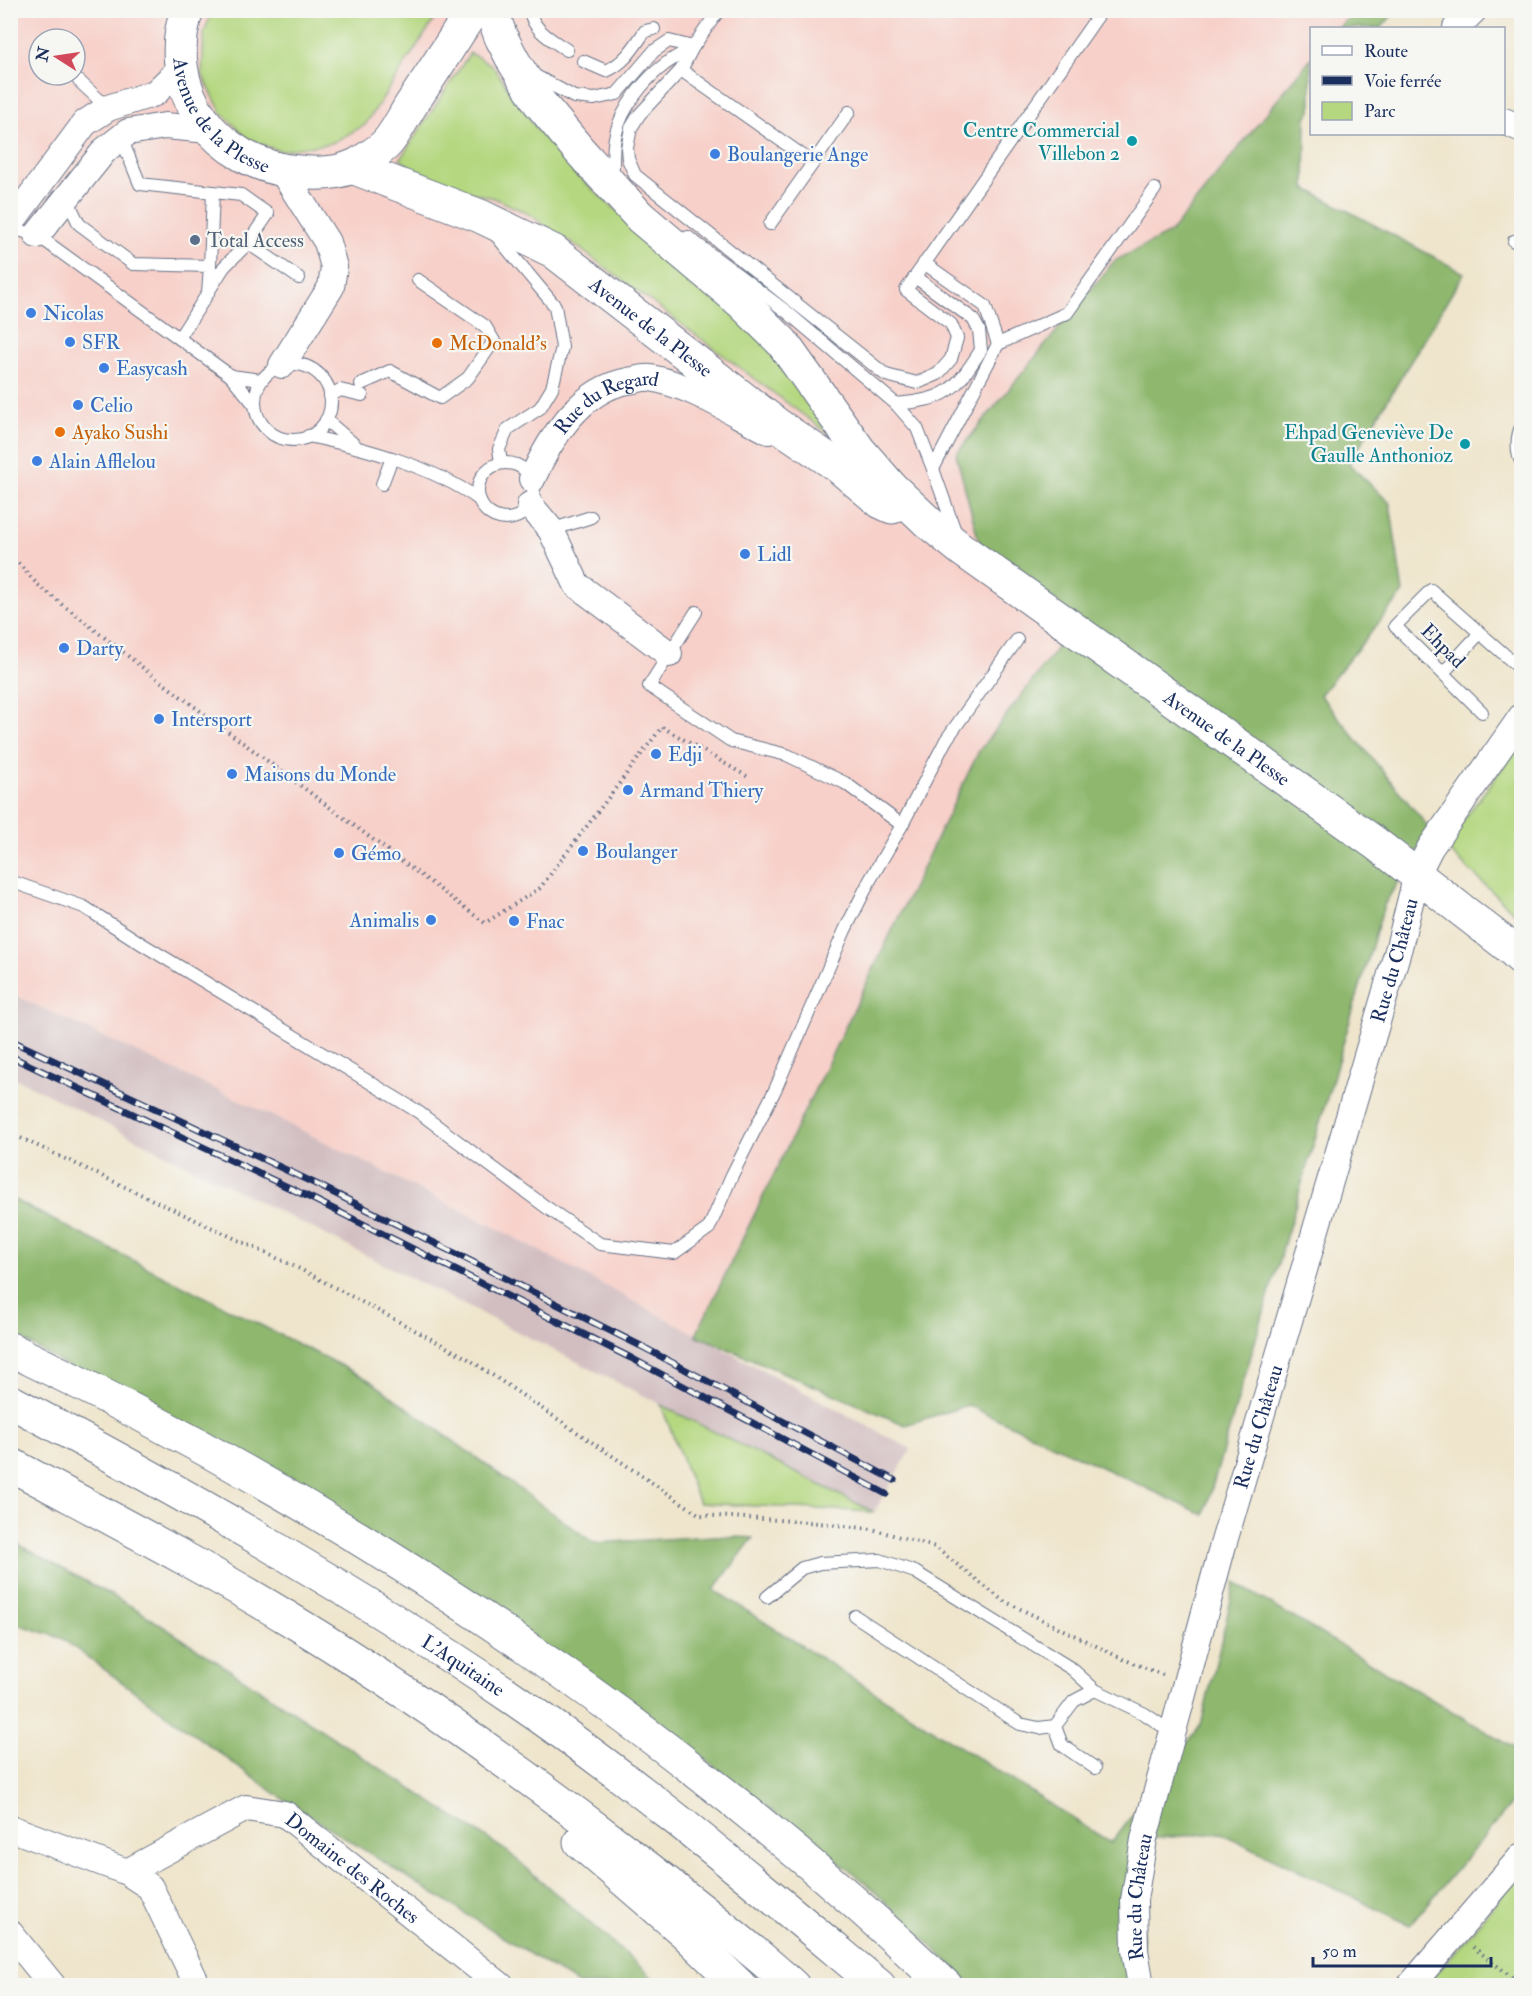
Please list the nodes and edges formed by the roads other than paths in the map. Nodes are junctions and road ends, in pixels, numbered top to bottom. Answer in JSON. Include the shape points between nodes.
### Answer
{"nodes":[{"id":1,"x":187,"y":10,"type":"edge"},
{"id":2,"x":473,"y":10,"type":"edge"},
{"id":3,"x":491,"y":10,"type":"edge"},
{"id":4,"x":530,"y":10,"type":"edge"},
{"id":5,"x":719,"y":10,"type":"edge"},
{"id":6,"x":1102,"y":10,"type":"edge"},
{"id":7,"x":1474,"y":10,"type":"edge"},
{"id":8,"x":1457,"y":27,"type":"edge"},
{"id":9,"x":654,"y":29,"type":"dead end"},
{"id":10,"x":693,"y":47,"type":"junction"},
{"id":11,"x":567,"y":50,"type":"dead end"},
{"id":12,"x":583,"y":61,"type":"dead end"},
{"id":13,"x":514,"y":62,"type":"junction"},
{"id":14,"x":181,"y":69,"type":"junction"},
{"id":15,"x":681,"y":70,"type":"junction"},
{"id":16,"x":85,"y":87,"type":"edge"},
{"id":17,"x":108,"y":108,"type":"junction"},
{"id":18,"x":849,"y":112,"type":"dead end"},
{"id":19,"x":1505,"y":122,"type":"edge"},
{"id":20,"x":1521,"y":129,"type":"edge"},
{"id":21,"x":209,"y":130,"type":"junction"},
{"id":22,"x":121,"y":138,"type":"junction"},
{"id":23,"x":813,"y":163,"type":"junction"},
{"id":24,"x":352,"y":167,"type":"junction"},
{"id":25,"x":282,"y":171,"type":"junction"},
{"id":26,"x":614,"y":188,"type":"junction"},
{"id":27,"x":1155,"y":189,"type":"dead end"},
{"id":28,"x":213,"y":192,"type":"junction"},
{"id":29,"x":67,"y":199,"type":"junction"},
{"id":30,"x":653,"y":210,"type":"dead end"},
{"id":31,"x":480,"y":216,"type":"junction"},
{"id":32,"x":10,"y":224,"type":"edge"},
{"id":33,"x":770,"y":224,"type":"dead end"},
{"id":34,"x":10,"y":228,"type":"edge"},
{"id":35,"x":680,"y":231,"type":"dead end"},
{"id":36,"x":37,"y":235,"type":"junction"},
{"id":37,"x":248,"y":243,"type":"junction"},
{"id":38,"x":924,"y":263,"type":"junction"},
{"id":39,"x":210,"y":266,"type":"junction"},
{"id":40,"x":915,"y":277,"type":"junction"},
{"id":41,"x":299,"y":278,"type":"dead end"},
{"id":42,"x":418,"y":280,"type":"dead end"},
{"id":43,"x":207,"y":293,"type":"junction"},
{"id":44,"x":179,"y":338,"type":"junction"},
{"id":45,"x":998,"y":344,"type":"junction"},
{"id":46,"x":282,"y":365,"type":"junction"},
{"id":47,"x":231,"y":376,"type":"junction"},
{"id":48,"x":261,"y":380,"type":"junction"},
{"id":49,"x":330,"y":396,"type":"junction"},
{"id":50,"x":254,"y":404,"type":"junction"},
{"id":51,"x":897,"y":404,"type":"junction"},
{"id":52,"x":326,"y":420,"type":"junction"},
{"id":53,"x":1521,"y":426,"type":"edge"},
{"id":54,"x":308,"y":436,"type":"junction"},
{"id":55,"x":356,"y":446,"type":"junction"},
{"id":56,"x":392,"y":458,"type":"junction"},
{"id":57,"x":501,"y":463,"type":"junction"},
{"id":58,"x":1521,"y":463,"type":"edge"},
{"id":59,"x":838,"y":466,"type":"junction"},
{"id":60,"x":933,"y":469,"type":"junction"},
{"id":61,"x":484,"y":474,"type":"junction"},
{"id":62,"x":532,"y":479,"type":"junction"},
{"id":63,"x":381,"y":484,"type":"dead end"},
{"id":64,"x":457,"y":484,"type":"junction"},
{"id":65,"x":480,"y":500,"type":"junction"},
{"id":66,"x":530,"y":505,"type":"junction"},
{"id":67,"x":591,"y":517,"type":"dead end"},
{"id":68,"x":929,"y":523,"type":"junction"},
{"id":69,"x":551,"y":530,"type":"junction"},
{"id":70,"x":961,"y":549,"type":"junction"},
{"id":71,"x":696,"y":612,"type":"dead end"},
{"id":72,"x":1479,"y":634,"type":"junction"},
{"id":73,"x":1017,"y":640,"type":"dead end"},
{"id":74,"x":669,"y":654,"type":"junction"},
{"id":75,"x":1521,"y":670,"type":"edge"},
{"id":76,"x":1443,"y":673,"type":"junction"},
{"id":77,"x":1482,"y":712,"type":"dead end"},
{"id":78,"x":1521,"y":716,"type":"edge"},
{"id":79,"x":902,"y":825,"type":"junction"},
{"id":80,"x":1417,"y":874,"type":"junction"},
{"id":81,"x":10,"y":881,"type":"edge"},
{"id":82,"x":1521,"y":959,"type":"edge"},
{"id":83,"x":10,"y":1349,"type":"edge"},
{"id":84,"x":10,"y":1401,"type":"edge"},
{"id":85,"x":10,"y":1464,"type":"edge"},
{"id":86,"x":767,"y":1597,"type":"dead end"},
{"id":87,"x":855,"y":1616,"type":"dead end"},
{"id":88,"x":1095,"y":1690,"type":"junction"},
{"id":89,"x":1055,"y":1726,"type":"junction"},
{"id":90,"x":1174,"y":1728,"type":"junction"},
{"id":91,"x":1095,"y":1768,"type":"dead end"},
{"id":92,"x":553,"y":1796,"type":"junction"},
{"id":93,"x":10,"y":1828,"type":"edge"},
{"id":94,"x":1521,"y":1856,"type":"edge"},
{"id":95,"x":127,"y":1872,"type":"junction"},
{"id":96,"x":10,"y":1933,"type":"edge"},
{"id":97,"x":53,"y":1986,"type":"edge"},
{"id":98,"x":198,"y":1986,"type":"edge"},
{"id":99,"x":501,"y":1986,"type":"edge"},
{"id":100,"x":740,"y":1986,"type":"edge"},
{"id":101,"x":793,"y":1986,"type":"edge"},
{"id":102,"x":879,"y":1986,"type":"edge"},
{"id":103,"x":946,"y":1986,"type":"edge"},
{"id":104,"x":1141,"y":1986,"type":"edge"},
{"id":105,"x":1410,"y":1986,"type":"edge"}],
"edges":[{"from":1,"to":14,"type":"main road","name":"Avenue de la Plesse","via":[[180,31]]},
{"from":2,"to":24,"type":"main road","name":"Avenue de la Plesse","via":[[385,145]]},
{"from":3,"to":13,"type":"main road","name":"Avenue de la Plesse"},
{"from":4,"to":11,"type":"lane","via":[[541,32]]},
{"from":5,"to":10,"type":"lane"},
{"from":6,"to":38,"type":"lane"},
{"from":7,"to":8,"type":"street"},
{"from":9,"to":12,"type":"lane","via":[[645,31],[616,67],[606,71]]},
{"from":10,"to":13,"type":"lane","via":[[669,41],[654,51],[616,94],[594,99],[574,97]]},
{"from":10,"to":15,"type":"lane"},
{"from":10,"to":26,"type":"lane","via":[[663,66],[622,116],[613,150]]},
{"from":13,"to":26,"type":"main road","name":"Avenue de la Plesse","via":[[539,102]]},
{"from":14,"to":17,"type":"street","via":[[155,93]]},
{"from":14,"to":21,"type":"main road","name":"Avenue de la Plesse","via":[[191,98]]},
{"from":15,"to":23,"type":"lane"},
{"from":15,"to":40,"type":"lane","via":[[639,115],[632,128],[627,148],[635,175],[886,375],[917,383],[939,374],[951,359],[957,338],[951,324],[906,290]]},
{"from":16,"to":17,"type":"lane"},
{"from":17,"to":32,"type":"street","via":[[85,123]]},
{"from":18,"to":23,"type":"lane"},
{"from":19,"to":20,"type":"street"},
{"from":21,"to":22,"type":"street","via":[[165,126],[128,132]]},
{"from":21,"to":25,"type":"main road","name":"Avenue de la Plesse","via":[[236,153]]},
{"from":22,"to":28,"type":"lane","via":[[140,184]]},
{"from":22,"to":29,"type":"street","via":[[105,150]]},
{"from":23,"to":33,"type":"lane"},
{"from":24,"to":25,"type":"main road","name":"Avenue de la Plesse","via":[[328,173]]},
{"from":24,"to":31,"type":"main road","name":"Avenue de la Plesse"},
{"from":25,"to":46,"type":"street","via":[[327,242],[334,267],[332,287]]},
{"from":26,"to":30,"type":"lane"},
{"from":26,"to":68,"type":"main road","name":"Avenue de la Plesse","via":[[640,217],[740,301],[782,342],[859,450]]},
{"from":27,"to":45,"type":"lane","via":[[1067,313]]},
{"from":28,"to":37,"type":"lane","via":[[241,195],[268,214]]},
{"from":28,"to":39,"type":"lane"},
{"from":29,"to":36,"type":"street"},
{"from":29,"to":39,"type":"lane","via":[[79,224],[133,264]]},
{"from":31,"to":57,"type":"lane","via":[[555,306],[562,347],[552,388],[540,408],[508,429],[499,449]]},
{"from":31,"to":59,"type":"main road","name":"Avenue de la Plesse","via":[[553,251],[779,426]]},
{"from":34,"to":36,"type":"lane"},
{"from":35,"to":51,"type":"lane","via":[[787,312]]},
{"from":36,"to":44,"type":"lane"},
{"from":37,"to":41,"type":"lane"},
{"from":37,"to":43,"type":"lane","via":[[224,267]]},
{"from":38,"to":40,"type":"lane"},
{"from":38,"to":45,"type":"lane","via":[[986,306]]},
{"from":39,"to":43,"type":"lane"},
{"from":40,"to":51,"type":"lane","via":[[973,320],[979,330],[981,350],[947,393]]},
{"from":42,"to":49,"type":"lane","via":[[485,326],[494,341],[468,378],[440,398],[390,371],[362,389],[340,390]]},
{"from":43,"to":44,"type":"lane"},
{"from":44,"to":47,"type":"lane"},
{"from":45,"to":60,"type":"lane"},
{"from":46,"to":48,"type":"lane"},
{"from":46,"to":49,"type":"lane","via":[[301,365],[318,373]]},
{"from":47,"to":48,"type":"lane"},
{"from":47,"to":50,"type":"lane"},
{"from":48,"to":50,"type":"lane"},
{"from":49,"to":52,"type":"lane"},
{"from":50,"to":54,"type":"lane","via":[[263,426],[273,434],[296,440]]},
{"from":51,"to":60,"type":"lane","via":[[916,428]]},
{"from":52,"to":54,"type":"lane"},
{"from":52,"to":55,"type":"lane"},
{"from":53,"to":58,"type":"lane"},
{"from":54,"to":55,"type":"lane"},
{"from":55,"to":56,"type":"lane"},
{"from":56,"to":63,"type":"lane"},
{"from":56,"to":64,"type":"lane"},
{"from":57,"to":61,"type":"lane"},
{"from":57,"to":62,"type":"lane","via":[[519,466]]},
{"from":59,"to":62,"type":"street","name":"Rue du Regard","via":[[686,388],[649,377],[613,384],[584,403],[559,430]]},
{"from":59,"to":68,"type":"main road","name":"Avenue de la Plesse","via":[[881,502]]},
{"from":60,"to":70,"type":"lane"},
{"from":61,"to":64,"type":"lane"},
{"from":61,"to":65,"type":"lane","via":[[478,491]]},
{"from":62,"to":66,"type":"lane","via":[[534,496]]},
{"from":64,"to":65,"type":"lane"},
{"from":65,"to":66,"type":"lane","via":[[484,508],[500,518],[517,516]]},
{"from":66,"to":69,"type":"street"},
{"from":67,"to":69,"type":"lane"},
{"from":68,"to":70,"type":"main road","name":"Avenue de la Plesse"},
{"from":69,"to":74,"type":"street","via":[[577,585]]},
{"from":70,"to":80,"type":"main road","name":"Avenue de la Plesse"},
{"from":71,"to":74,"type":"lane"},
{"from":72,"to":75,"type":"lane","name":"Ehpad"},
{"from":72,"to":76,"type":"lane"},
{"from":72,"to":76,"type":"lane","name":"Ehpad","via":[[1431,590],[1395,626]]},
{"from":73,"to":79,"type":"lane","via":[[946,740]]},
{"from":74,"to":79,"type":"lane","via":[[649,686],[730,741],[787,755],[845,783]]},
{"from":76,"to":77,"type":"lane","name":"Ehpad"},
{"from":78,"to":80,"type":"street","name":"Rue du Château","via":[[1430,848]]},
{"from":79,"to":81,"type":"lane","via":[[850,920],[709,1228],[674,1253],[600,1244],[417,1111],[84,906]]},
{"from":80,"to":82,"type":"main road","name":"Avenue de la Plesse"},
{"from":80,"to":90,"type":"street","name":"Rue du Château"},
{"from":83,"to":103,"type":"main road","via":[[267,1484],[469,1609],[681,1760],[787,1845]]},
{"from":84,"to":102,"type":"main road","name":"L'Aquitaine","via":[[199,1503],[400,1624],[516,1700],[646,1794]]},
{"from":85,"to":92,"type":"main road","via":[[296,1623]]},
{"from":86,"to":88,"type":"lane","via":[[802,1568],[820,1563],[880,1560],[915,1572],[1072,1669]]},
{"from":87,"to":89,"type":"lane","via":[[1020,1724]]},
{"from":88,"to":89,"type":"lane","via":[[1074,1701]]},
{"from":88,"to":90,"type":"lane"},
{"from":89,"to":91,"type":"lane","via":[[1062,1745]]},
{"from":90,"to":104,"type":"street","name":"Rue du Château","via":[[1144,1839],[1134,1900],[1135,1950]]},
{"from":92,"to":100,"type":"main road","via":[[553,1819],[683,1931]]},
{"from":92,"to":101,"type":"main road","via":[[735,1935]]},
{"from":93,"to":95,"type":"street"},
{"from":94,"to":105,"type":"street"},
{"from":95,"to":98,"type":"street","via":[[150,1887]]},
{"from":95,"to":99,"type":"street","name":"Domaine des Roches","via":[[246,1808],[285,1814]]},
{"from":96,"to":97,"type":"street","via":[[23,1955]]}]}
